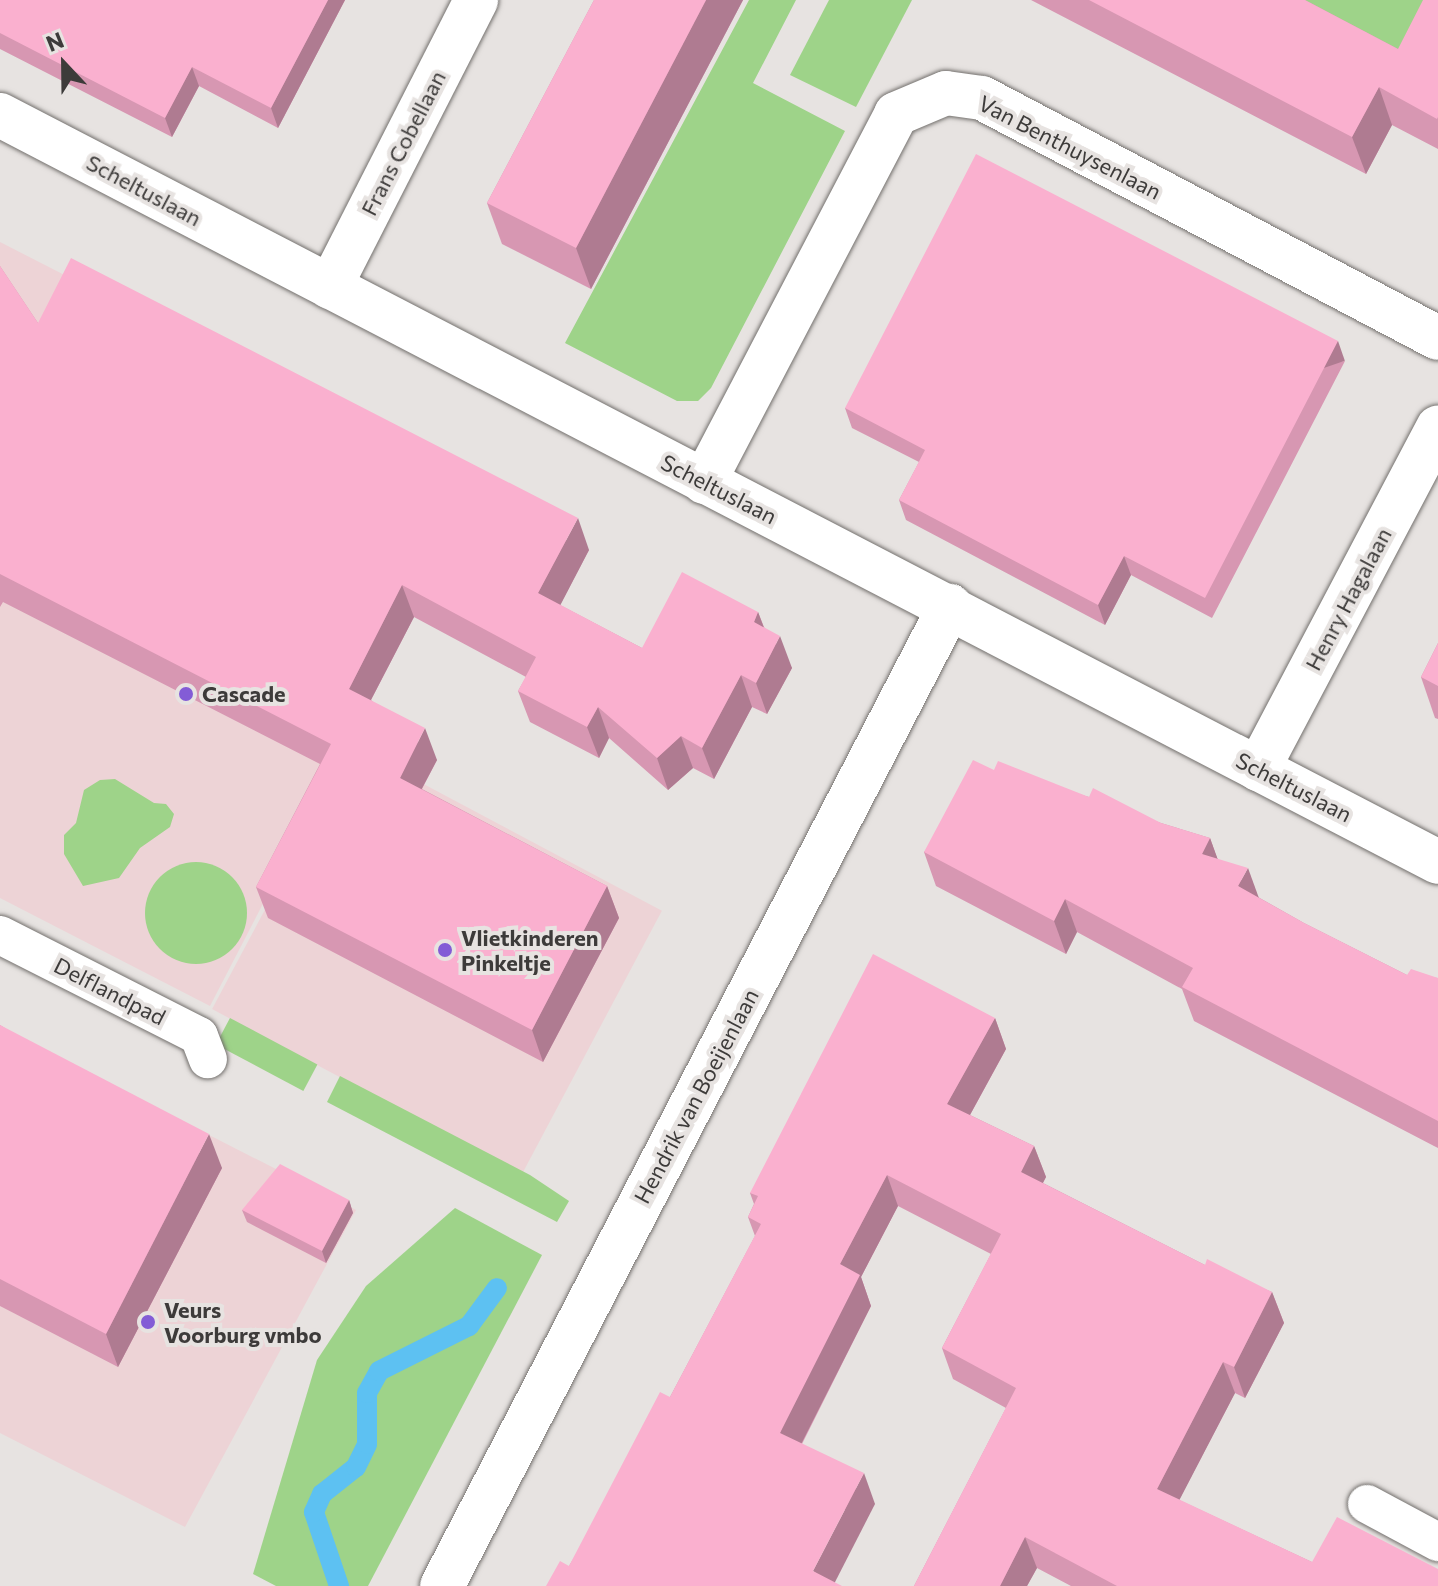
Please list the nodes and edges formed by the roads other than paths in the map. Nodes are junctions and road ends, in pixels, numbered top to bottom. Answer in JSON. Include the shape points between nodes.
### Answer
{"nodes":[{"id":1,"x":476,"y":0,"type":"edge"},
{"id":2,"x":0,"y":115,"type":"edge"},
{"id":3,"x":330,"y":287,"type":"junction"},
{"id":4,"x":1438,"y":338,"type":"edge"},
{"id":5,"x":1438,"y":428,"type":"edge"},
{"id":6,"x":704,"y":482,"type":"junction"},
{"id":7,"x":950,"y":606,"type":"junction"},
{"id":8,"x":1258,"y":769,"type":"junction"},
{"id":9,"x":1438,"y":862,"type":"edge"},
{"id":10,"x":0,"y":935,"type":"edge"},
{"id":11,"x":208,"y":1059,"type":"dead end"},
{"id":12,"x":1367,"y":1504,"type":"dead end"},
{"id":13,"x":1438,"y":1542,"type":"edge"},
{"id":14,"x":442,"y":1586,"type":"edge"}],
"edges":[{"from":1,"to":3,"type":"street","name":"Frans Cobellaan"},
{"from":2,"to":3,"type":"street","name":"Scheltuslaan"},
{"from":3,"to":6,"type":"street","name":"Scheltuslaan"},
{"from":4,"to":6,"type":"street","name":"Van Benthuysenlaan","via":[[982,98],[946,93],[896,114]]},
{"from":5,"to":8,"type":"street","name":"Henry Hagalaan"},
{"from":6,"to":7,"type":"street","name":"Scheltuslaan"},
{"from":7,"to":8,"type":"street","name":"Scheltuslaan"},
{"from":7,"to":14,"type":"street","name":"Hendrik van Boeijenlaan"},
{"from":8,"to":9,"type":"street","name":"Scheltuslaan"},
{"from":10,"to":11,"type":"lane","name":"Delflandpad","via":[[199,1036]]},
{"from":12,"to":13,"type":"lane"}]}
